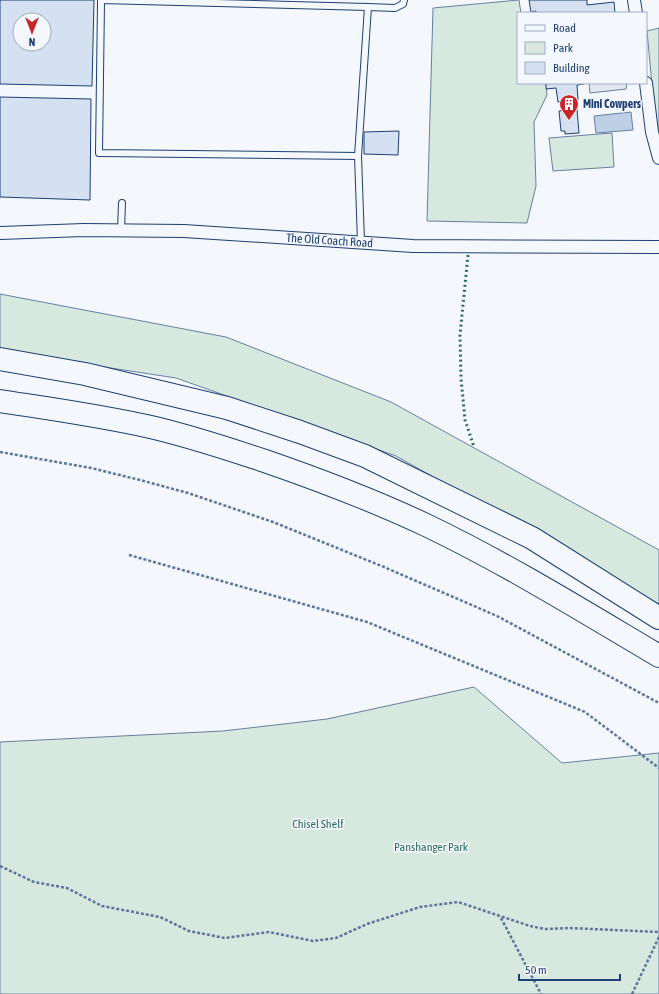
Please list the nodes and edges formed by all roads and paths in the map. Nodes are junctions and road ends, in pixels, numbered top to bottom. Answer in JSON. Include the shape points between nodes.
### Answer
{"nodes":[{"id":1,"x":101,"y":0,"type":"edge"},
{"id":2,"x":404,"y":0,"type":"edge"},
{"id":3,"x":634,"y":0,"type":"edge"},
{"id":4,"x":368,"y":7,"type":"junction"},
{"id":5,"x":636,"y":12,"type":"edge"},
{"id":6,"x":646,"y":84,"type":"edge"},
{"id":7,"x":358,"y":156,"type":"junction"},
{"id":8,"x":659,"y":158,"type":"edge"},
{"id":9,"x":122,"y":202,"type":"dead end"},
{"id":10,"x":121,"y":230,"type":"junction"},
{"id":11,"x":0,"y":233,"type":"edge"},
{"id":12,"x":361,"y":242,"type":"junction"},
{"id":13,"x":659,"y":246,"type":"edge"},
{"id":14,"x":0,"y":359,"type":"edge"},
{"id":15,"x":0,"y":401,"type":"edge"},
{"id":16,"x":0,"y":452,"type":"edge"},
{"id":17,"x":129,"y":555,"type":"dead end"},
{"id":18,"x":659,"y":618,"type":"edge"},
{"id":19,"x":659,"y":656,"type":"edge"},
{"id":20,"x":659,"y":703,"type":"edge"},
{"id":21,"x":659,"y":768,"type":"edge"},
{"id":22,"x":0,"y":866,"type":"edge"},
{"id":23,"x":501,"y":917,"type":"junction"},
{"id":24,"x":659,"y":932,"type":"edge"},
{"id":25,"x":659,"y":937,"type":"edge"},
{"id":26,"x":541,"y":994,"type":"edge"},
{"id":27,"x":632,"y":994,"type":"edge"}],
"edges":[{"from":1,"to":4,"type":"lane"},
{"from":1,"to":7,"type":"lane","via":[[99,153]]},
{"from":2,"to":4,"type":"lane","via":[[403,4],[395,8]]},
{"from":3,"to":5,"type":"street"},
{"from":4,"to":7,"type":"lane"},
{"from":6,"to":8,"type":"street","via":[[652,132]]},
{"from":7,"to":12,"type":"lane"},
{"from":9,"to":10,"type":"lane"},
{"from":10,"to":11,"type":"street","name":"The Old Coach Road"},
{"from":10,"to":12,"type":"street","name":"The Old Coach Road","via":[[184,231]]},
{"from":12,"to":13,"type":"street","name":"The Old Coach Road","via":[[413,246]]},
{"from":14,"to":18,"type":"highway","via":[[86,374],[227,408],[365,456],[532,538]]},
{"from":15,"to":19,"type":"highway","via":[[90,414],[157,429],[229,449],[368,499],[428,526],[501,564]]},
{"from":16,"to":20,"type":"path","via":[[91,468],[140,480],[188,493],[273,522],[384,566],[497,616]]},
{"from":17,"to":21,"type":"path","via":[[367,622],[585,712]]},
{"from":22,"to":23,"type":"path","via":[[34,882],[67,888],[102,906],[160,916],[189,931],[225,938],[269,932],[313,941],[336,938],[367,924],[420,907],[458,902]]},
{"from":23,"to":24,"type":"path","via":[[545,929]]},
{"from":23,"to":26,"type":"path"},
{"from":25,"to":27,"type":"path"}]}
